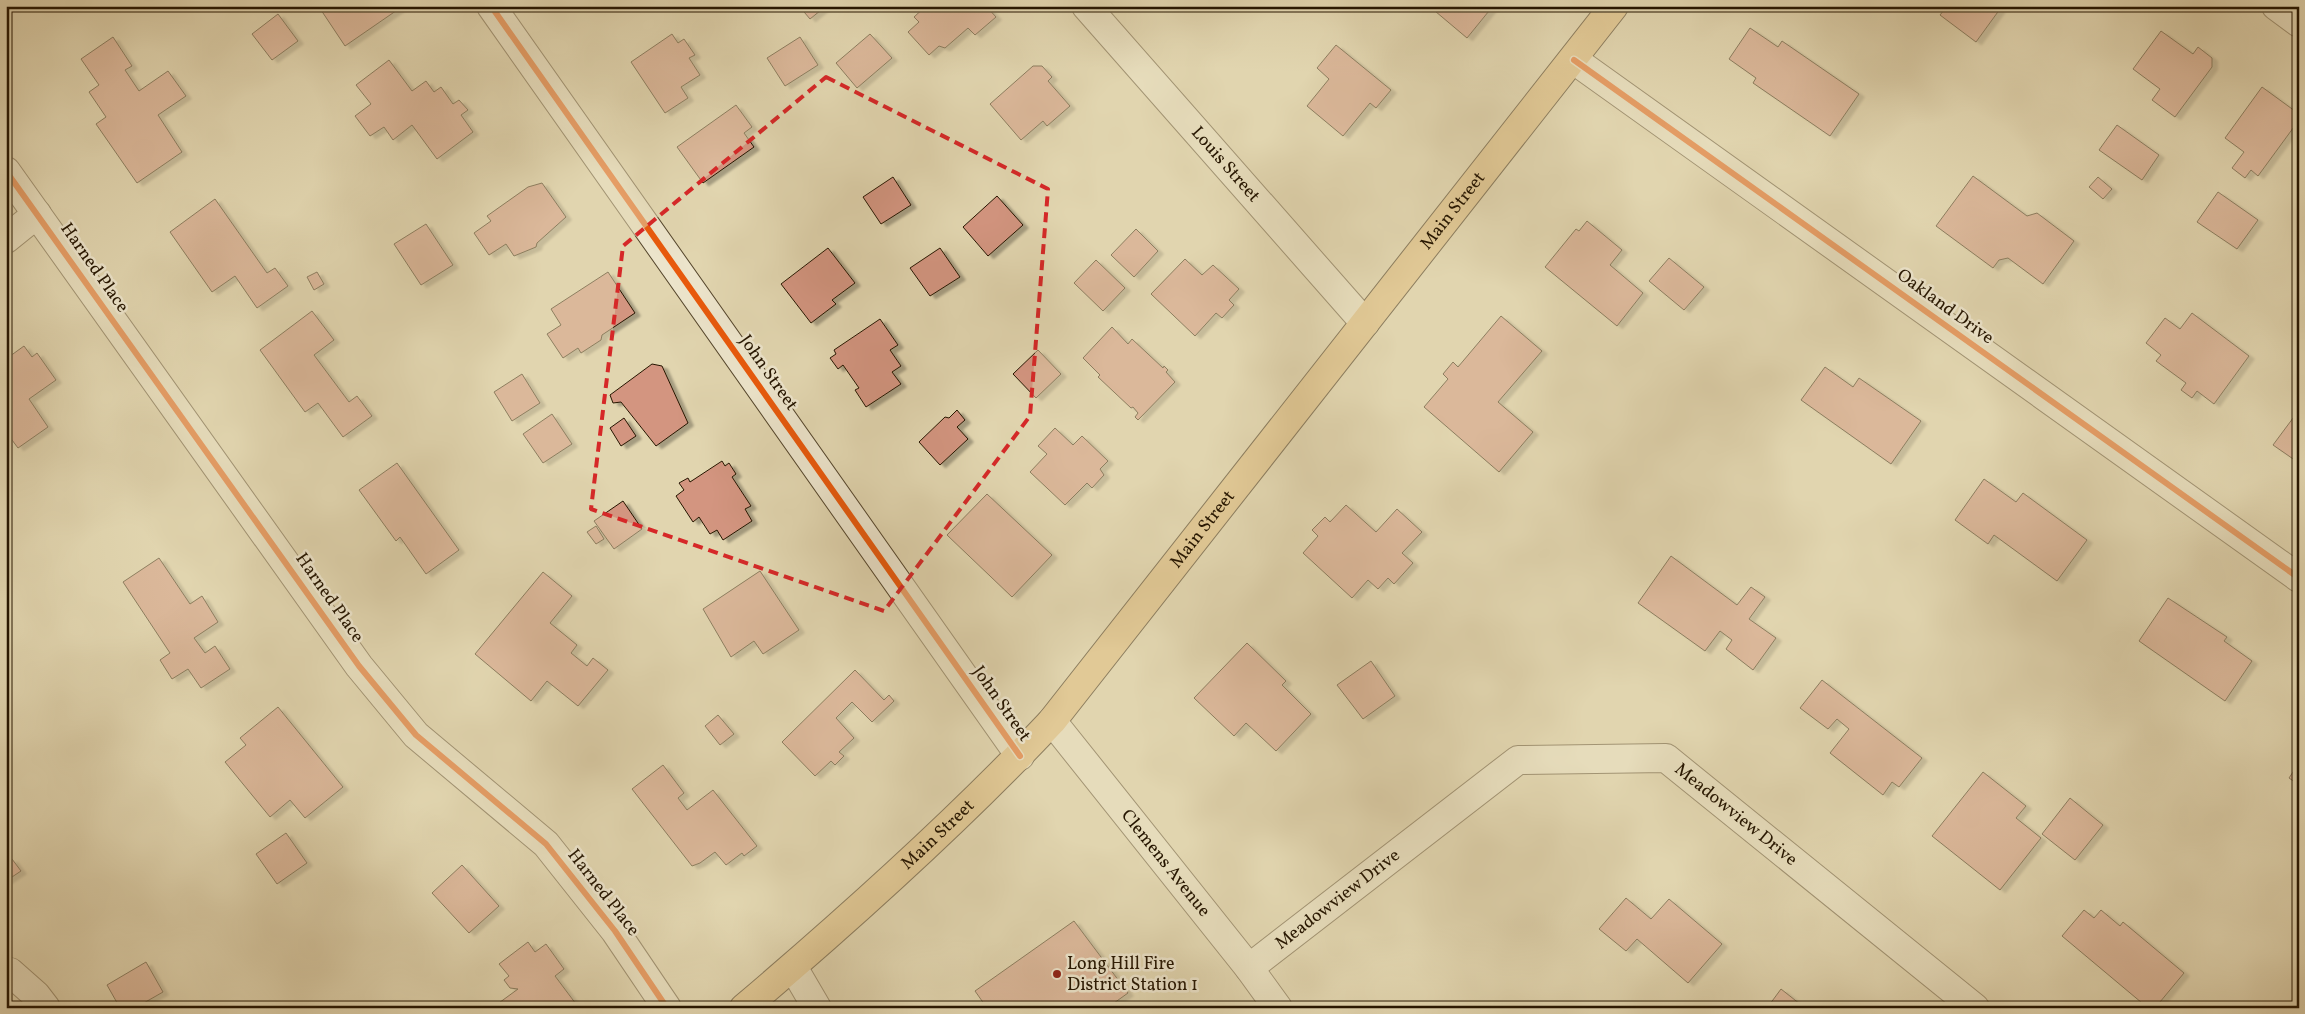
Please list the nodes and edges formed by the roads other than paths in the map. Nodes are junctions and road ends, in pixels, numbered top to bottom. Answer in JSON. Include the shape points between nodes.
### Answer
{"nodes":[{"id":1,"x":491,"y":6,"type":"edge"},
{"id":2,"x":1086,"y":6,"type":"edge"},
{"id":3,"x":1614,"y":6,"type":"edge"},
{"id":4,"x":1574,"y":60,"type":"junction"},
{"id":5,"x":6,"y":171,"type":"edge"},
{"id":6,"x":37,"y":214,"type":"junction"},
{"id":7,"x":6,"y":239,"type":"edge"},
{"id":8,"x":1365,"y":324,"type":"junction"},
{"id":9,"x":2299,"y":578,"type":"edge"},
{"id":10,"x":1052,"y":721,"type":"junction"},
{"id":11,"x":1020,"y":756,"type":"junction"},
{"id":12,"x":793,"y":967,"type":"junction"},
{"id":13,"x":1249,"y":968,"type":"junction"},
{"id":14,"x":6,"y":974,"type":"edge"},
{"id":15,"x":46,"y":1008,"type":"edge"},
{"id":16,"x":667,"y":1008,"type":"edge"},
{"id":17,"x":744,"y":1008,"type":"edge"},
{"id":18,"x":817,"y":1008,"type":"edge"},
{"id":19,"x":1278,"y":1008,"type":"edge"},
{"id":20,"x":1975,"y":1008,"type":"edge"}],
"edges":[{"from":1,"to":11,"type":"street","name":"John Street"},
{"from":2,"to":8,"type":"street","name":"Louis Street"},
{"from":3,"to":4,"type":"main road","name":"Main Street"},
{"from":4,"to":8,"type":"main road","name":"Main Street"},
{"from":4,"to":9,"type":"street","name":"Oakland Drive"},
{"from":5,"to":6,"type":"street","name":"Harned Place"},
{"from":6,"to":7,"type":"street"},
{"from":6,"to":16,"type":"street","name":"Harned Place","via":[[359,666],[416,735],[546,844],[615,931]]},
{"from":8,"to":10,"type":"main road","name":"Main Street"},
{"from":10,"to":11,"type":"main road","name":"Main Street"},
{"from":10,"to":13,"type":"street","name":"Clemens Avenue"},
{"from":11,"to":12,"type":"main road","name":"Main Street"},
{"from":12,"to":17,"type":"main road","name":"Main Street"},
{"from":12,"to":18,"type":"street"},
{"from":13,"to":19,"type":"street","name":"Clemens Avenue"},
{"from":13,"to":20,"type":"street","name":"Meadowview Drive","via":[[1518,760],[1666,758]]},
{"from":14,"to":15,"type":"street","via":[[10,972]]}]}
